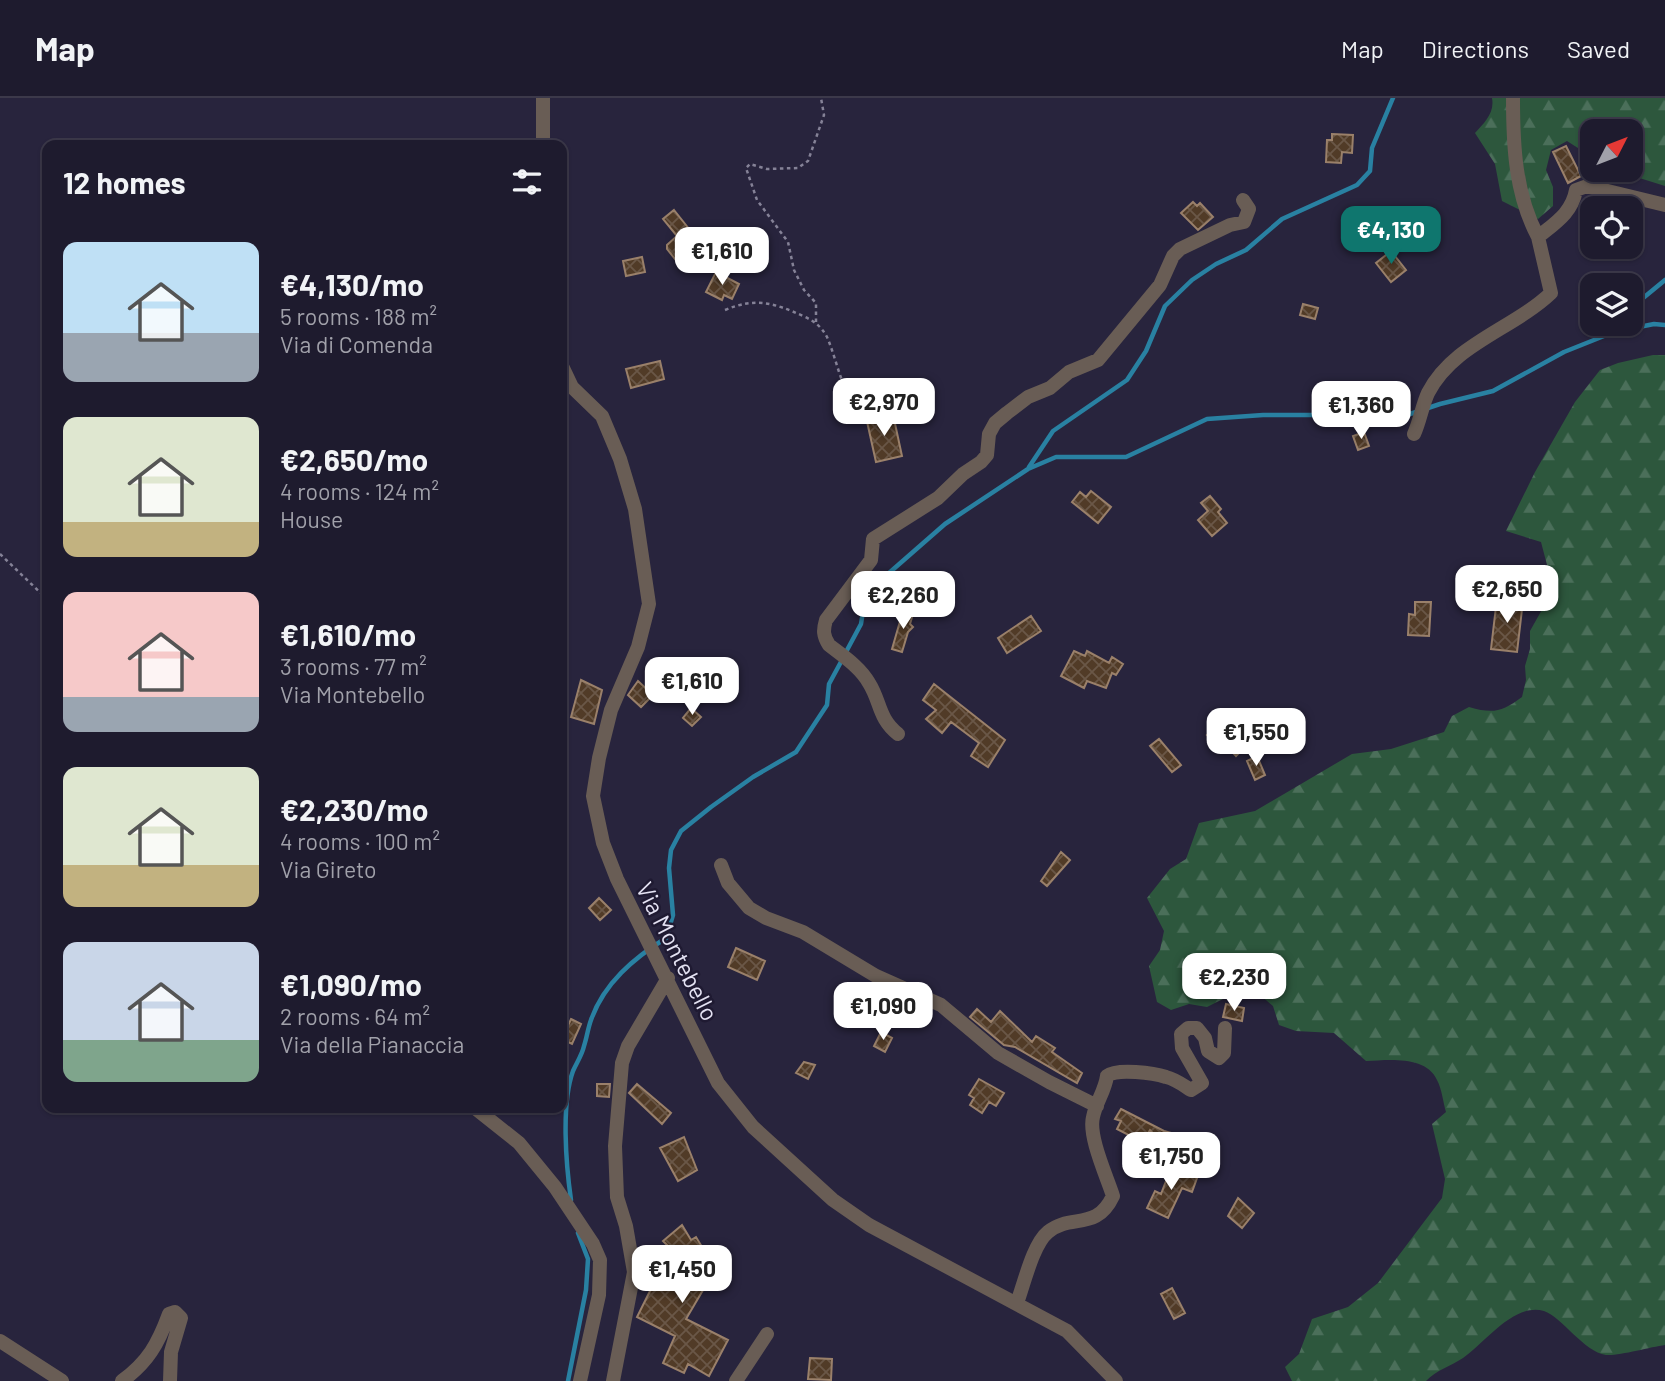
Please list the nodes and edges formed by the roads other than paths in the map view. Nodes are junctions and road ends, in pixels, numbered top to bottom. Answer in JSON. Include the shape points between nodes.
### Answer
{"nodes":[{"id":1,"x":543,"y":98,"type":"edge"},
{"id":2,"x":1513,"y":98,"type":"edge"},
{"id":3,"x":543,"y":140,"type":"edge"},
{"id":4,"x":1243,"y":201,"type":"dead end"},
{"id":5,"x":1665,"y":205,"type":"edge"},
{"id":6,"x":1538,"y":237,"type":"junction"},
{"id":7,"x":567,"y":376,"type":"edge"},
{"id":8,"x":1417,"y":427,"type":"dead end"},
{"id":9,"x":898,"y":734,"type":"dead end"},
{"id":10,"x":721,"y":865,"type":"dead end"},
{"id":11,"x":667,"y":978,"type":"junction"},
{"id":12,"x":1225,"y":1028,"type":"dead end"},
{"id":13,"x":1097,"y":1106,"type":"junction"},
{"id":14,"x":481,"y":1113,"type":"edge"},
{"id":15,"x":1017,"y":1303,"type":"junction"},
{"id":16,"x":767,"y":1334,"type":"dead end"},
{"id":17,"x":0,"y":1341,"type":"edge"},
{"id":18,"x":62,"y":1381,"type":"edge"},
{"id":19,"x":122,"y":1381,"type":"edge"},
{"id":20,"x":170,"y":1381,"type":"edge"},
{"id":21,"x":580,"y":1381,"type":"edge"},
{"id":22,"x":613,"y":1381,"type":"edge"},
{"id":23,"x":736,"y":1381,"type":"edge"},
{"id":24,"x":1116,"y":1381,"type":"edge"}],
"edges":[{"from":1,"to":3,"type":"street"},
{"from":2,"to":6,"type":"street","via":[[1521,196]]},
{"from":4,"to":9,"type":"street","via":[[1249,209],[1244,222],[1173,256],[1160,285],[1098,360],[1069,372],[1007,413],[989,434],[981,462],[938,498],[873,539],[871,560],[826,620],[824,639],[871,685],[881,715]]},
{"from":5,"to":6,"type":"street","via":[[1587,186],[1576,190],[1574,204]]},
{"from":6,"to":8,"type":"street","via":[[1551,293],[1537,307],[1454,359],[1428,393]]},
{"from":7,"to":11,"type":"street","name":"Via Montebello","via":[[602,416],[635,509],[649,604],[638,647],[611,710],[593,796],[617,879]]},
{"from":10,"to":13,"type":"street","via":[[728,883],[749,908],[941,1005],[998,1053]]},
{"from":11,"to":15,"type":"street","name":"Via Montebello","via":[[718,1083],[753,1127],[833,1200],[869,1226]]},
{"from":11,"to":22,"type":"street","via":[[622,1063],[615,1146],[617,1197],[634,1272]]},
{"from":12,"to":13,"type":"street","via":[[1219,1058],[1208,1051],[1197,1028],[1181,1034],[1182,1048],[1202,1083],[1198,1087],[1191,1090],[1165,1076],[1112,1072]]},
{"from":13,"to":15,"type":"street","via":[[1091,1119],[1095,1142],[1113,1196],[1095,1217],[1049,1230],[1040,1241]]},
{"from":14,"to":21,"type":"street","via":[[519,1143],[555,1187],[600,1260],[600,1295]]},
{"from":15,"to":24,"type":"street","name":"Via Montebello","via":[[1067,1331]]},
{"from":16,"to":23,"type":"street"},
{"from":17,"to":18,"type":"street"},
{"from":19,"to":20,"type":"street","via":[[158,1344],[169,1314],[175,1312],[181,1318]]}]}
